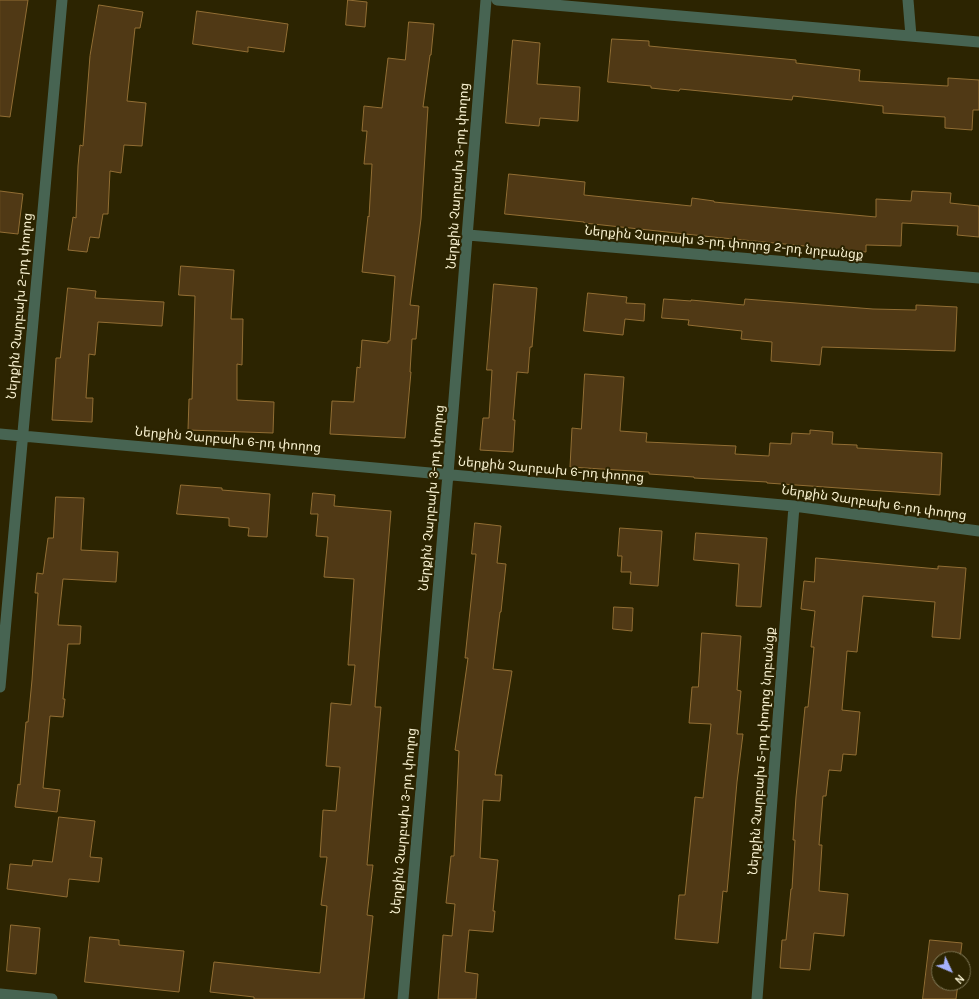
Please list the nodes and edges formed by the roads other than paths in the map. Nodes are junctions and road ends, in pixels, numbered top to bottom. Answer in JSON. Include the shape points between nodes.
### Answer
{"nodes":[{"id":1,"x":62,"y":0,"type":"edge"},
{"id":2,"x":486,"y":0,"type":"edge"},
{"id":3,"x":497,"y":0,"type":"edge"},
{"id":4,"x":908,"y":0,"type":"edge"},
{"id":5,"x":911,"y":36,"type":"junction"},
{"id":6,"x":979,"y":42,"type":"edge"},
{"id":7,"x":468,"y":235,"type":"junction"},
{"id":8,"x":979,"y":278,"type":"edge"},
{"id":9,"x":0,"y":434,"type":"edge"},
{"id":10,"x":23,"y":435,"type":"junction"},
{"id":11,"x":448,"y":474,"type":"junction"},
{"id":12,"x":794,"y":506,"type":"junction"},
{"id":13,"x":979,"y":531,"type":"edge"},
{"id":14,"x":0,"y":687,"type":"edge"},
{"id":15,"x":0,"y":994,"type":"edge"},
{"id":16,"x":52,"y":999,"type":"edge"},
{"id":17,"x":403,"y":999,"type":"edge"},
{"id":18,"x":757,"y":999,"type":"edge"}],
"edges":[{"from":1,"to":10,"type":"street","name":"Ներքին Չարբախ 2-րդ փողոց"},
{"from":2,"to":7,"type":"street","name":"Ներքին Չարբախ 3-րդ փողոց"},
{"from":3,"to":5,"type":"street"},
{"from":4,"to":5,"type":"street"},
{"from":5,"to":6,"type":"street"},
{"from":7,"to":8,"type":"street","name":"Ներքին Չարբախ 3-րդ փողոց 2-րդ նրբանցք"},
{"from":7,"to":11,"type":"street","name":"Ներքին Չարբախ 3-րդ փողոց"},
{"from":9,"to":10,"type":"street","name":"Ներքին Չարբախ 6-րդ փողոց"},
{"from":10,"to":11,"type":"street","name":"Ներքին Չարբախ 6-րդ փողոց"},
{"from":10,"to":14,"type":"street","name":"Ներքին Չարբախ 2-րդ փողոց"},
{"from":11,"to":12,"type":"street","name":"Ներքին Չարբախ 6-րդ փողոց"},
{"from":11,"to":17,"type":"street","name":"Ներքին Չարբախ 3-րդ փողոց"},
{"from":12,"to":13,"type":"street","name":"Ներքին Չարբախ 6-րդ փողոց"},
{"from":12,"to":18,"type":"street","name":"Ներքին Չարբախ 5-րդ փողոց նրբանցք"},
{"from":15,"to":16,"type":"street"}]}
